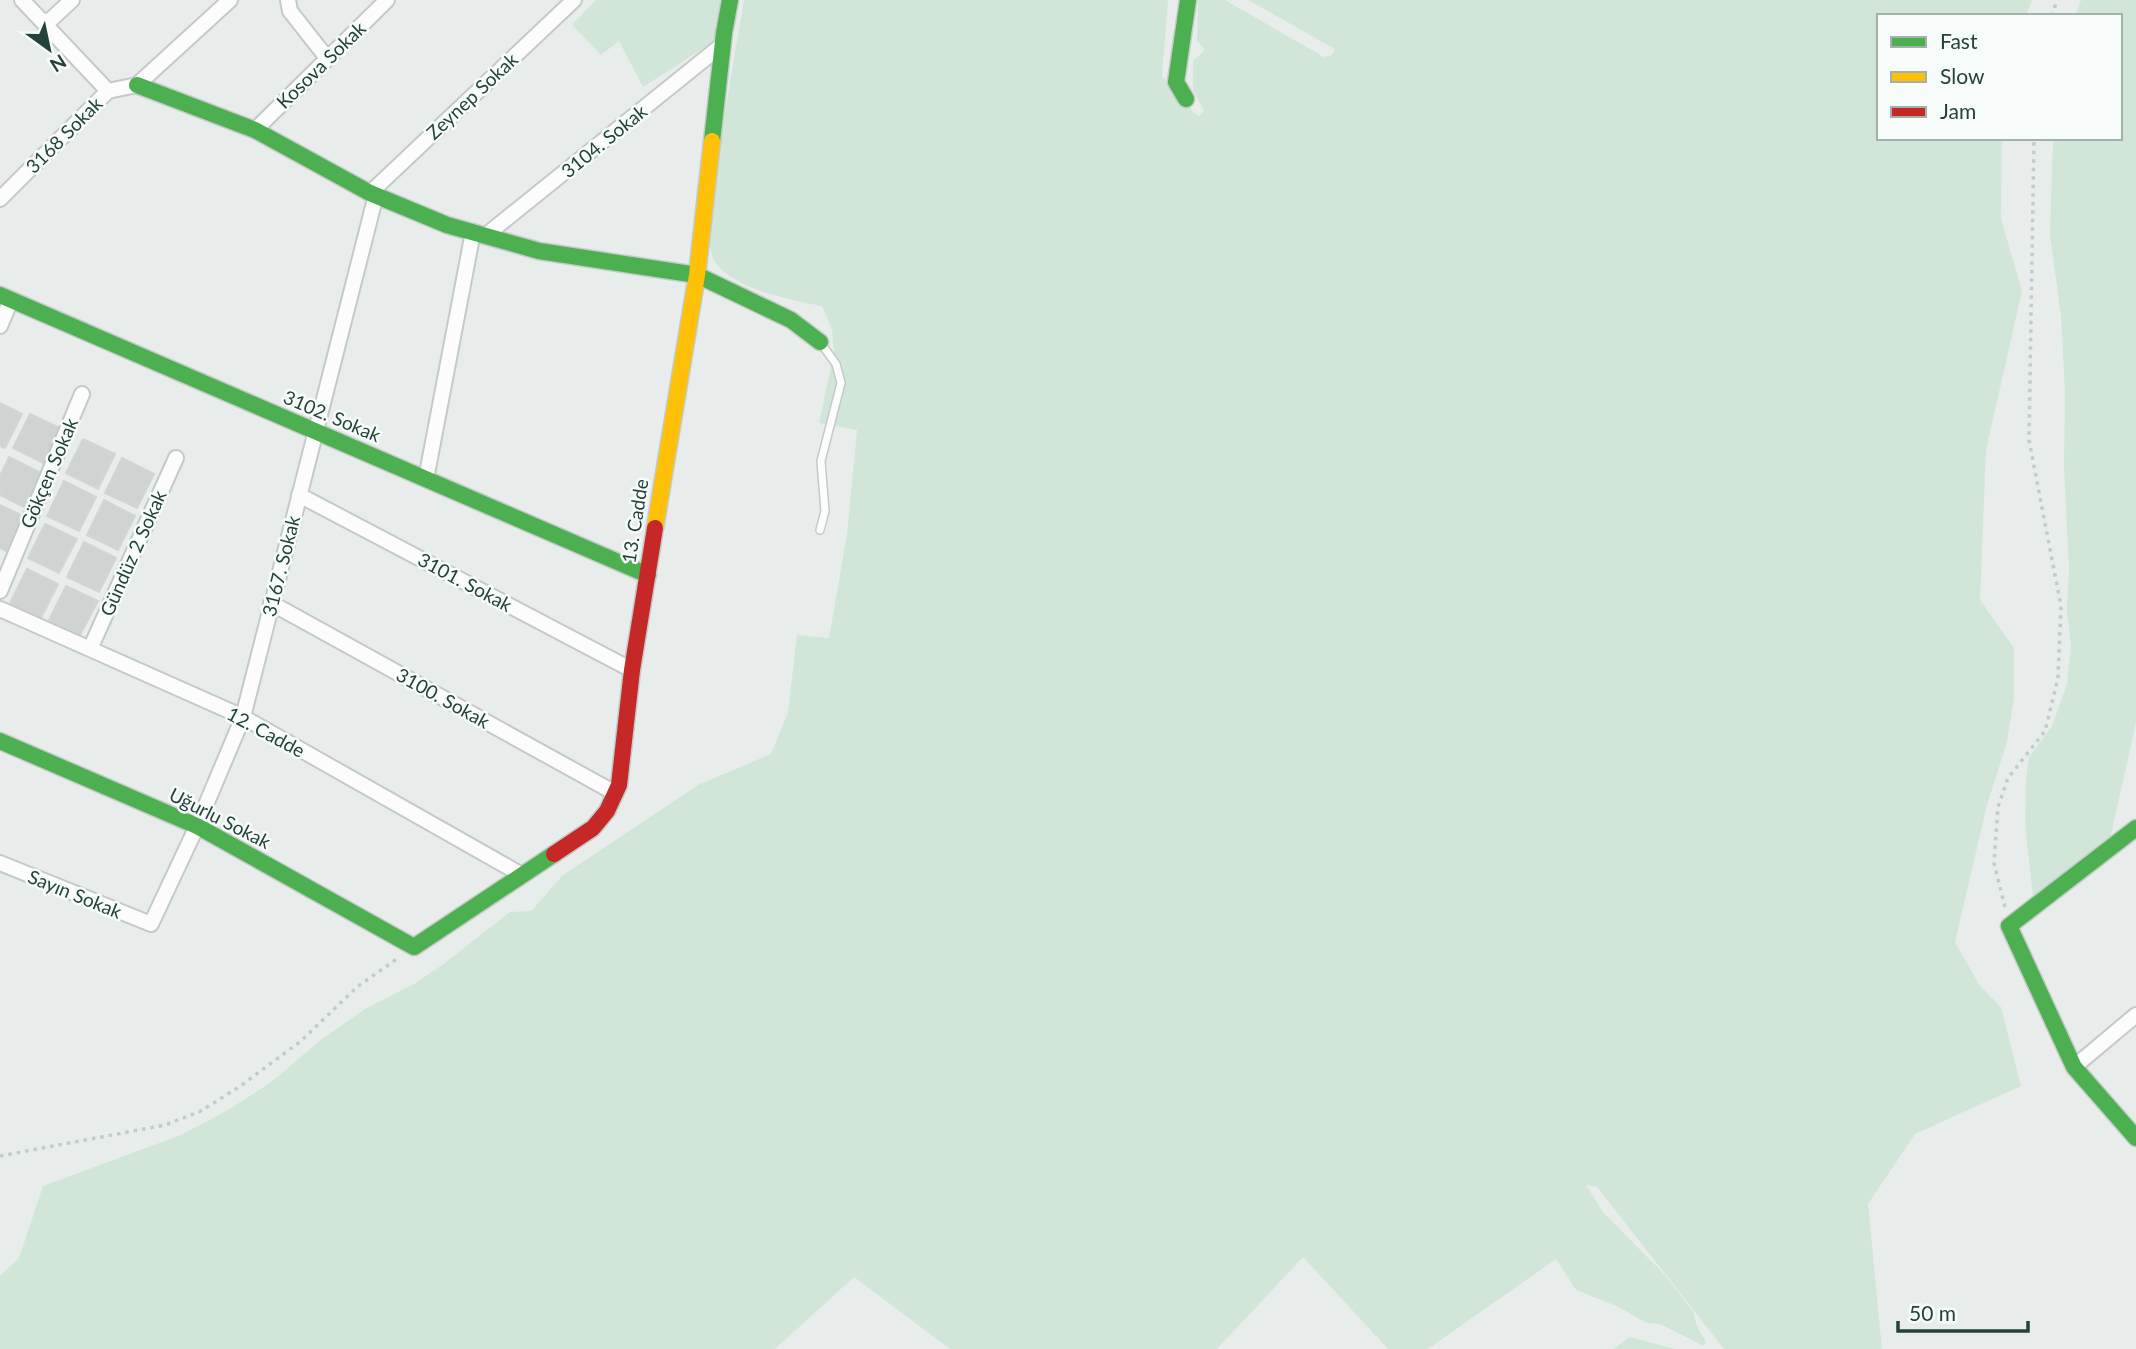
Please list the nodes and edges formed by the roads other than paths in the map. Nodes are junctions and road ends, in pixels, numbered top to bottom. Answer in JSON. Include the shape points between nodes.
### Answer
{"nodes":[{"id":1,"x":22,"y":0,"type":"edge"},
{"id":2,"x":72,"y":0,"type":"edge"},
{"id":3,"x":230,"y":0,"type":"edge"},
{"id":4,"x":288,"y":0,"type":"edge"},
{"id":5,"x":387,"y":0,"type":"edge"},
{"id":6,"x":574,"y":0,"type":"edge"},
{"id":7,"x":730,"y":0,"type":"edge"},
{"id":8,"x":1188,"y":0,"type":"edge"},
{"id":9,"x":46,"y":25,"type":"junction"},
{"id":10,"x":722,"y":46,"type":"junction"},
{"id":11,"x":327,"y":58,"type":"junction"},
{"id":12,"x":137,"y":85,"type":"junction"},
{"id":13,"x":108,"y":91,"type":"junction"},
{"id":14,"x":1186,"y":99,"type":"dead end"},
{"id":15,"x":255,"y":130,"type":"junction"},
{"id":16,"x":373,"y":194,"type":"junction"},
{"id":17,"x":0,"y":199,"type":"edge"},
{"id":18,"x":479,"y":234,"type":"junction"},
{"id":19,"x":697,"y":275,"type":"junction"},
{"id":20,"x":5,"y":298,"type":"edge"},
{"id":21,"x":0,"y":326,"type":"edge"},
{"id":22,"x":820,"y":342,"type":"joint"},
{"id":23,"x":82,"y":394,"type":"dead end"},
{"id":24,"x":315,"y":431,"type":"junction"},
{"id":25,"x":176,"y":458,"type":"dead end"},
{"id":26,"x":426,"y":479,"type":"junction"},
{"id":27,"x":299,"y":495,"type":"junction"},
{"id":28,"x":820,"y":530,"type":"dead end"},
{"id":29,"x":648,"y":575,"type":"junction"},
{"id":30,"x":0,"y":591,"type":"edge"},
{"id":31,"x":271,"y":603,"type":"junction"},
{"id":32,"x":0,"y":609,"type":"edge"},
{"id":33,"x":90,"y":649,"type":"junction"},
{"id":34,"x":632,"y":670,"type":"junction"},
{"id":35,"x":243,"y":717,"type":"junction"},
{"id":36,"x":0,"y":741,"type":"edge"},
{"id":37,"x":615,"y":793,"type":"junction"},
{"id":38,"x":197,"y":826,"type":"junction"},
{"id":39,"x":2136,"y":828,"type":"edge"},
{"id":40,"x":0,"y":863,"type":"edge"},
{"id":41,"x":522,"y":875,"type":"junction"},
{"id":42,"x":151,"y":924,"type":"joint"},
{"id":43,"x":414,"y":947,"type":"joint"},
{"id":44,"x":2136,"y":1015,"type":"edge"},
{"id":45,"x":2074,"y":1067,"type":"junction"},
{"id":46,"x":2136,"y":1138,"type":"edge"}],
"edges":[{"from":1,"to":9,"type":"street"},
{"from":2,"to":9,"type":"street"},
{"from":3,"to":12,"type":"street"},
{"from":4,"to":11,"type":"street","via":[[290,11]]},
{"from":5,"to":11,"type":"street","name":"Kosova Sokak"},
{"from":6,"to":16,"type":"street","name":"Zeynep Sokak"},
{"from":7,"to":10,"type":"street","name":"13. Cadde"},
{"from":8,"to":14,"type":"street","via":[[1176,82]]},
{"from":9,"to":13,"type":"street"},
{"from":10,"to":18,"type":"street","name":"3104. Sokak"},
{"from":10,"to":19,"type":"street","name":"13. Cadde"},
{"from":11,"to":15,"type":"street","name":"Kosova Sokak"},
{"from":12,"to":13,"type":"street","name":"3168 Sokak"},
{"from":12,"to":15,"type":"street"},
{"from":13,"to":17,"type":"street","name":"3168 Sokak"},
{"from":15,"to":16,"type":"street"},
{"from":16,"to":18,"type":"street"},
{"from":16,"to":24,"type":"street","name":"3167. Sokak"},
{"from":18,"to":19,"type":"street","via":[[539,251]]},
{"from":18,"to":26,"type":"street"},
{"from":19,"to":22,"type":"street","via":[[791,320]]},
{"from":19,"to":29,"type":"street","name":"13. Cadde"},
{"from":20,"to":21,"type":"street"},
{"from":20,"to":24,"type":"street","name":"3102. Sokak"},
{"from":22,"to":28,"type":"lane","via":[[836,364],[841,383],[821,461],[825,511]]},
{"from":23,"to":30,"type":"street","name":"Gökçen Sokak"},
{"from":24,"to":26,"type":"street","name":"3102. Sokak"},
{"from":24,"to":27,"type":"street","name":"3167. Sokak"},
{"from":25,"to":33,"type":"street","name":"Gündüz 2 Sokak"},
{"from":26,"to":29,"type":"street","name":"3102. Sokak"},
{"from":27,"to":31,"type":"street","name":"3167. Sokak"},
{"from":27,"to":34,"type":"street","name":"3101. Sokak"},
{"from":29,"to":34,"type":"street","name":"13. Cadde"},
{"from":31,"to":35,"type":"street","name":"3167. Sokak"},
{"from":31,"to":37,"type":"street","name":"3100. Sokak"},
{"from":32,"to":33,"type":"street","name":"12. Cadde"},
{"from":33,"to":35,"type":"street","name":"12. Cadde"},
{"from":34,"to":37,"type":"street","name":"13. Cadde"},
{"from":35,"to":38,"type":"street","name":"3167. Sokak"},
{"from":35,"to":41,"type":"street","name":"12. Cadde"},
{"from":36,"to":38,"type":"street","name":"Uğurlu Sokak"},
{"from":37,"to":41,"type":"street","name":"13. Cadde","via":[[593,828]]},
{"from":38,"to":42,"type":"street","name":"3167. Sokak"},
{"from":38,"to":43,"type":"street","name":"Uğurlu Sokak"},
{"from":39,"to":45,"type":"street","via":[[2009,926]]},
{"from":40,"to":42,"type":"street","name":"Sayın Sokak"},
{"from":41,"to":43,"type":"street","name":"13. Cadde"},
{"from":44,"to":45,"type":"street"},
{"from":45,"to":46,"type":"street"}]}
